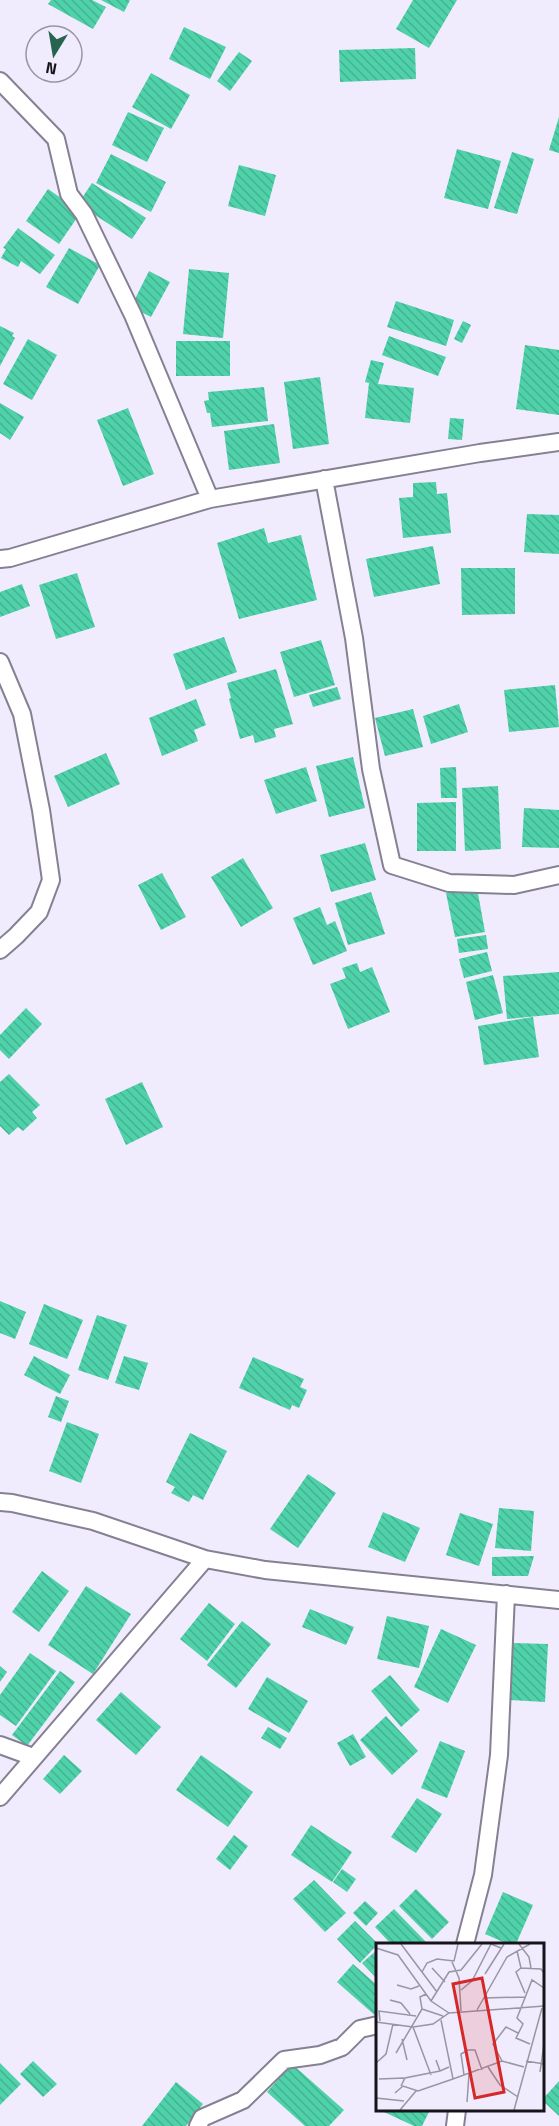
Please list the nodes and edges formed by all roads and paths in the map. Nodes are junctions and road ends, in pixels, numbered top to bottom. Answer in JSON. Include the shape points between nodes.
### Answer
{"nodes":[{"id":1,"x":0,"y":81,"type":"edge"},
{"id":2,"x":559,"y":442,"type":"edge"},
{"id":3,"x":324,"y":479,"type":"junction"},
{"id":4,"x":210,"y":499,"type":"junction"},
{"id":5,"x":0,"y":559,"type":"edge"},
{"id":6,"x":0,"y":662,"type":"edge"},
{"id":7,"x":559,"y":874,"type":"edge"},
{"id":8,"x":0,"y":950,"type":"edge"},
{"id":9,"x":0,"y":1502,"type":"edge"},
{"id":10,"x":205,"y":1559,"type":"junction"},
{"id":11,"x":506,"y":1594,"type":"junction"},
{"id":12,"x":559,"y":1600,"type":"edge"},
{"id":13,"x":0,"y":1745,"type":"edge"},
{"id":14,"x":33,"y":1757,"type":"junction"},
{"id":15,"x":0,"y":1797,"type":"edge"},
{"id":16,"x":465,"y":1943,"type":"edge"},
{"id":17,"x":376,"y":2025,"type":"edge"},
{"id":18,"x":457,"y":2111,"type":"edge"},
{"id":19,"x":198,"y":2126,"type":"edge"},
{"id":20,"x":455,"y":2126,"type":"edge"}],
"edges":[{"from":1,"to":4,"type":"street","via":[[56,139],[69,194],[84,214],[133,315]]},
{"from":2,"to":3,"type":"street"},
{"from":3,"to":4,"type":"street"},
{"from":3,"to":7,"type":"street","via":[[354,638],[371,769],[392,865],[448,884],[514,885]]},
{"from":4,"to":5,"type":"street"},
{"from":6,"to":8,"type":"street","via":[[22,714],[51,880],[39,912]]},
{"from":9,"to":10,"type":"street","via":[[93,1521]]},
{"from":10,"to":11,"type":"street","via":[[265,1570]]},
{"from":10,"to":14,"type":"street"},
{"from":11,"to":12,"type":"street"},
{"from":11,"to":16,"type":"street","via":[[499,1755],[483,1875]]},
{"from":13,"to":14,"type":"street"},
{"from":14,"to":15,"type":"street"},
{"from":17,"to":19,"type":"street","via":[[360,2029],[342,2047],[284,2060],[243,2100],[202,2118]]},
{"from":18,"to":20,"type":"street"}]}
